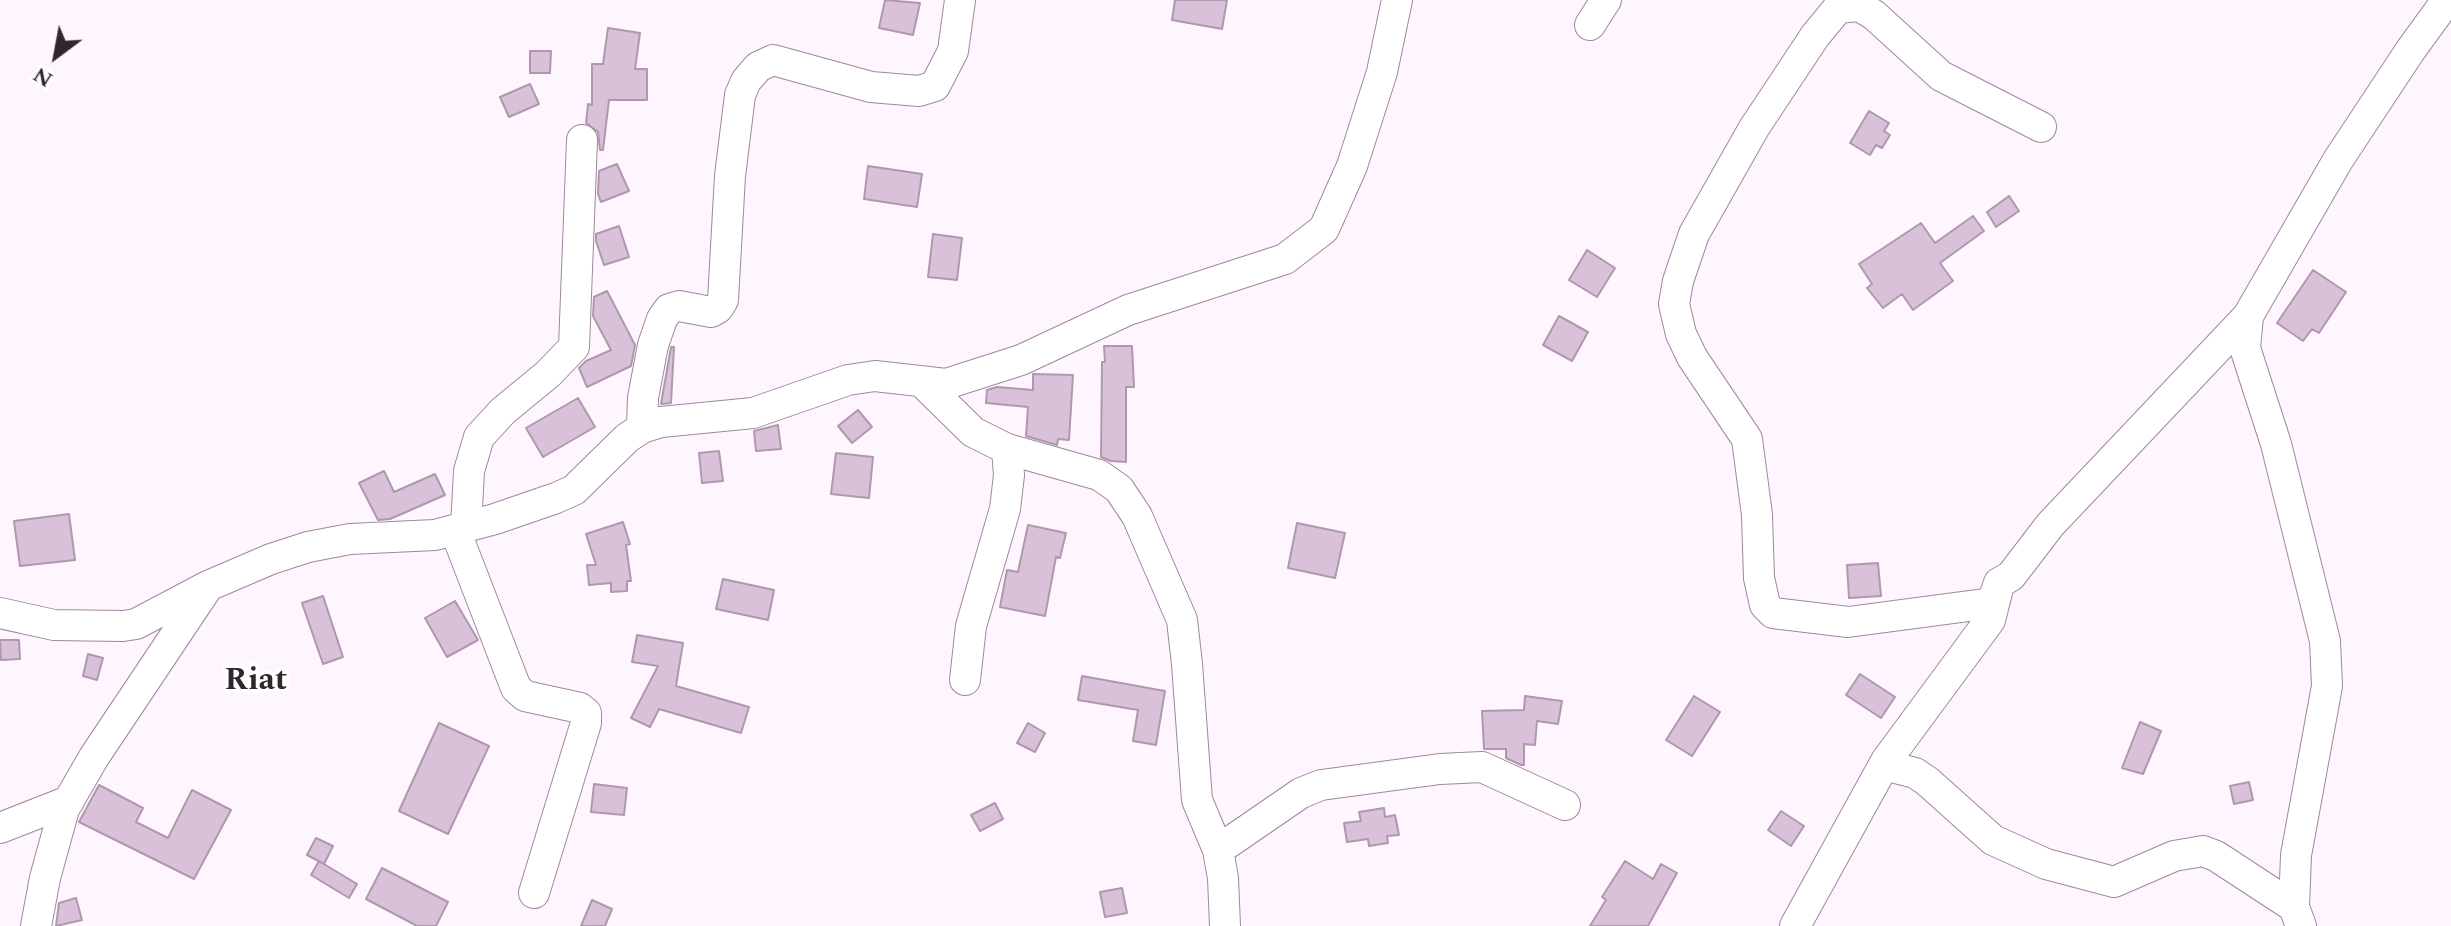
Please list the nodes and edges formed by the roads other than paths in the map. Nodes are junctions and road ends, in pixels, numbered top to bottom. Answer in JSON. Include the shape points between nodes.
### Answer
{"nodes":[{"id":1,"x":960,"y":0,"type":"edge"},
{"id":2,"x":1397,"y":0,"type":"edge"},
{"id":3,"x":2447,"y":0,"type":"edge"},
{"id":4,"x":2041,"y":127,"type":"dead end"},
{"id":5,"x":582,"y":140,"type":"dead end"},
{"id":6,"x":2248,"y":316,"type":"junction"},
{"id":7,"x":922,"y":382,"type":"junction"},
{"id":8,"x":642,"y":428,"type":"junction"},
{"id":9,"x":1007,"y":449,"type":"junction"},
{"id":10,"x":461,"y":528,"type":"junction"},
{"id":11,"x":1999,"y":583,"type":"junction"},
{"id":12,"x":208,"y":586,"type":"junction"},
{"id":13,"x":0,"y":613,"type":"edge"},
{"id":14,"x":965,"y":680,"type":"dead end"},
{"id":15,"x":1884,"y":765,"type":"junction"},
{"id":16,"x":69,"y":801,"type":"junction"},
{"id":17,"x":1565,"y":805,"type":"dead end"},
{"id":18,"x":0,"y":828,"type":"edge"},
{"id":19,"x":1218,"y":850,"type":"junction"},
{"id":20,"x":534,"y":893,"type":"dead end"},
{"id":21,"x":2298,"y":916,"type":"edge"},
{"id":22,"x":36,"y":926,"type":"edge"},
{"id":23,"x":1225,"y":926,"type":"edge"},
{"id":24,"x":1795,"y":926,"type":"edge"}],
"edges":[{"from":1,"to":8,"type":"street","via":[[953,51],[935,86],[919,91],[871,87],[773,60],[746,81],[730,176],[723,300],[711,312],[679,306],[662,319],[653,345]]},
{"from":2,"to":7,"type":"street","via":[[1382,72],[1352,166],[1324,229],[1285,259],[1128,310],[1021,360],[946,384]]},
{"from":3,"to":6,"type":"street","via":[[2338,160]]},
{"from":4,"to":11,"type":"street","via":[[1941,76],[1859,6],[1838,8],[1754,128],[1694,234],[1674,304],[1692,357],[1747,439],[1759,578],[1769,609],[1779,615],[1848,622],[1985,606],[1992,603]]},
{"from":5,"to":10,"type":"street","via":[[574,347],[479,437]]},
{"from":6,"to":11,"type":"street","via":[[2050,525],[2011,576]]},
{"from":6,"to":21,"type":"street","via":[[2245,348],[2291,499],[2325,641],[2327,686],[2296,855]]},
{"from":7,"to":8,"type":"street","via":[[861,378],[753,413]]},
{"from":7,"to":9,"type":"street","via":[[973,432]]},
{"from":8,"to":10,"type":"street","via":[[574,490]]},
{"from":9,"to":14,"type":"street","via":[[1005,509],[971,626]]},
{"from":9,"to":19,"type":"street","via":[[1099,475],[1119,489],[1137,516],[1182,620],[1197,800]]},
{"from":10,"to":12,"type":"street","via":[[308,547]]},
{"from":10,"to":20,"type":"street","via":[[516,688],[525,696],[586,713]]},
{"from":11,"to":15,"type":"street","via":[[1990,620]]},
{"from":12,"to":13,"type":"street","via":[[123,626],[54,625]]},
{"from":12,"to":16,"type":"street"},
{"from":15,"to":21,"type":"street","via":[[1915,773],[1993,840],[2046,864],[2114,882],[2174,856],[2203,851]]},
{"from":15,"to":24,"type":"street"},
{"from":16,"to":18,"type":"street"},
{"from":16,"to":22,"type":"street"},
{"from":17,"to":19,"type":"street","via":[[1482,767],[1410,773],[1321,785],[1301,793]]},
{"from":19,"to":23,"type":"street"}]}
